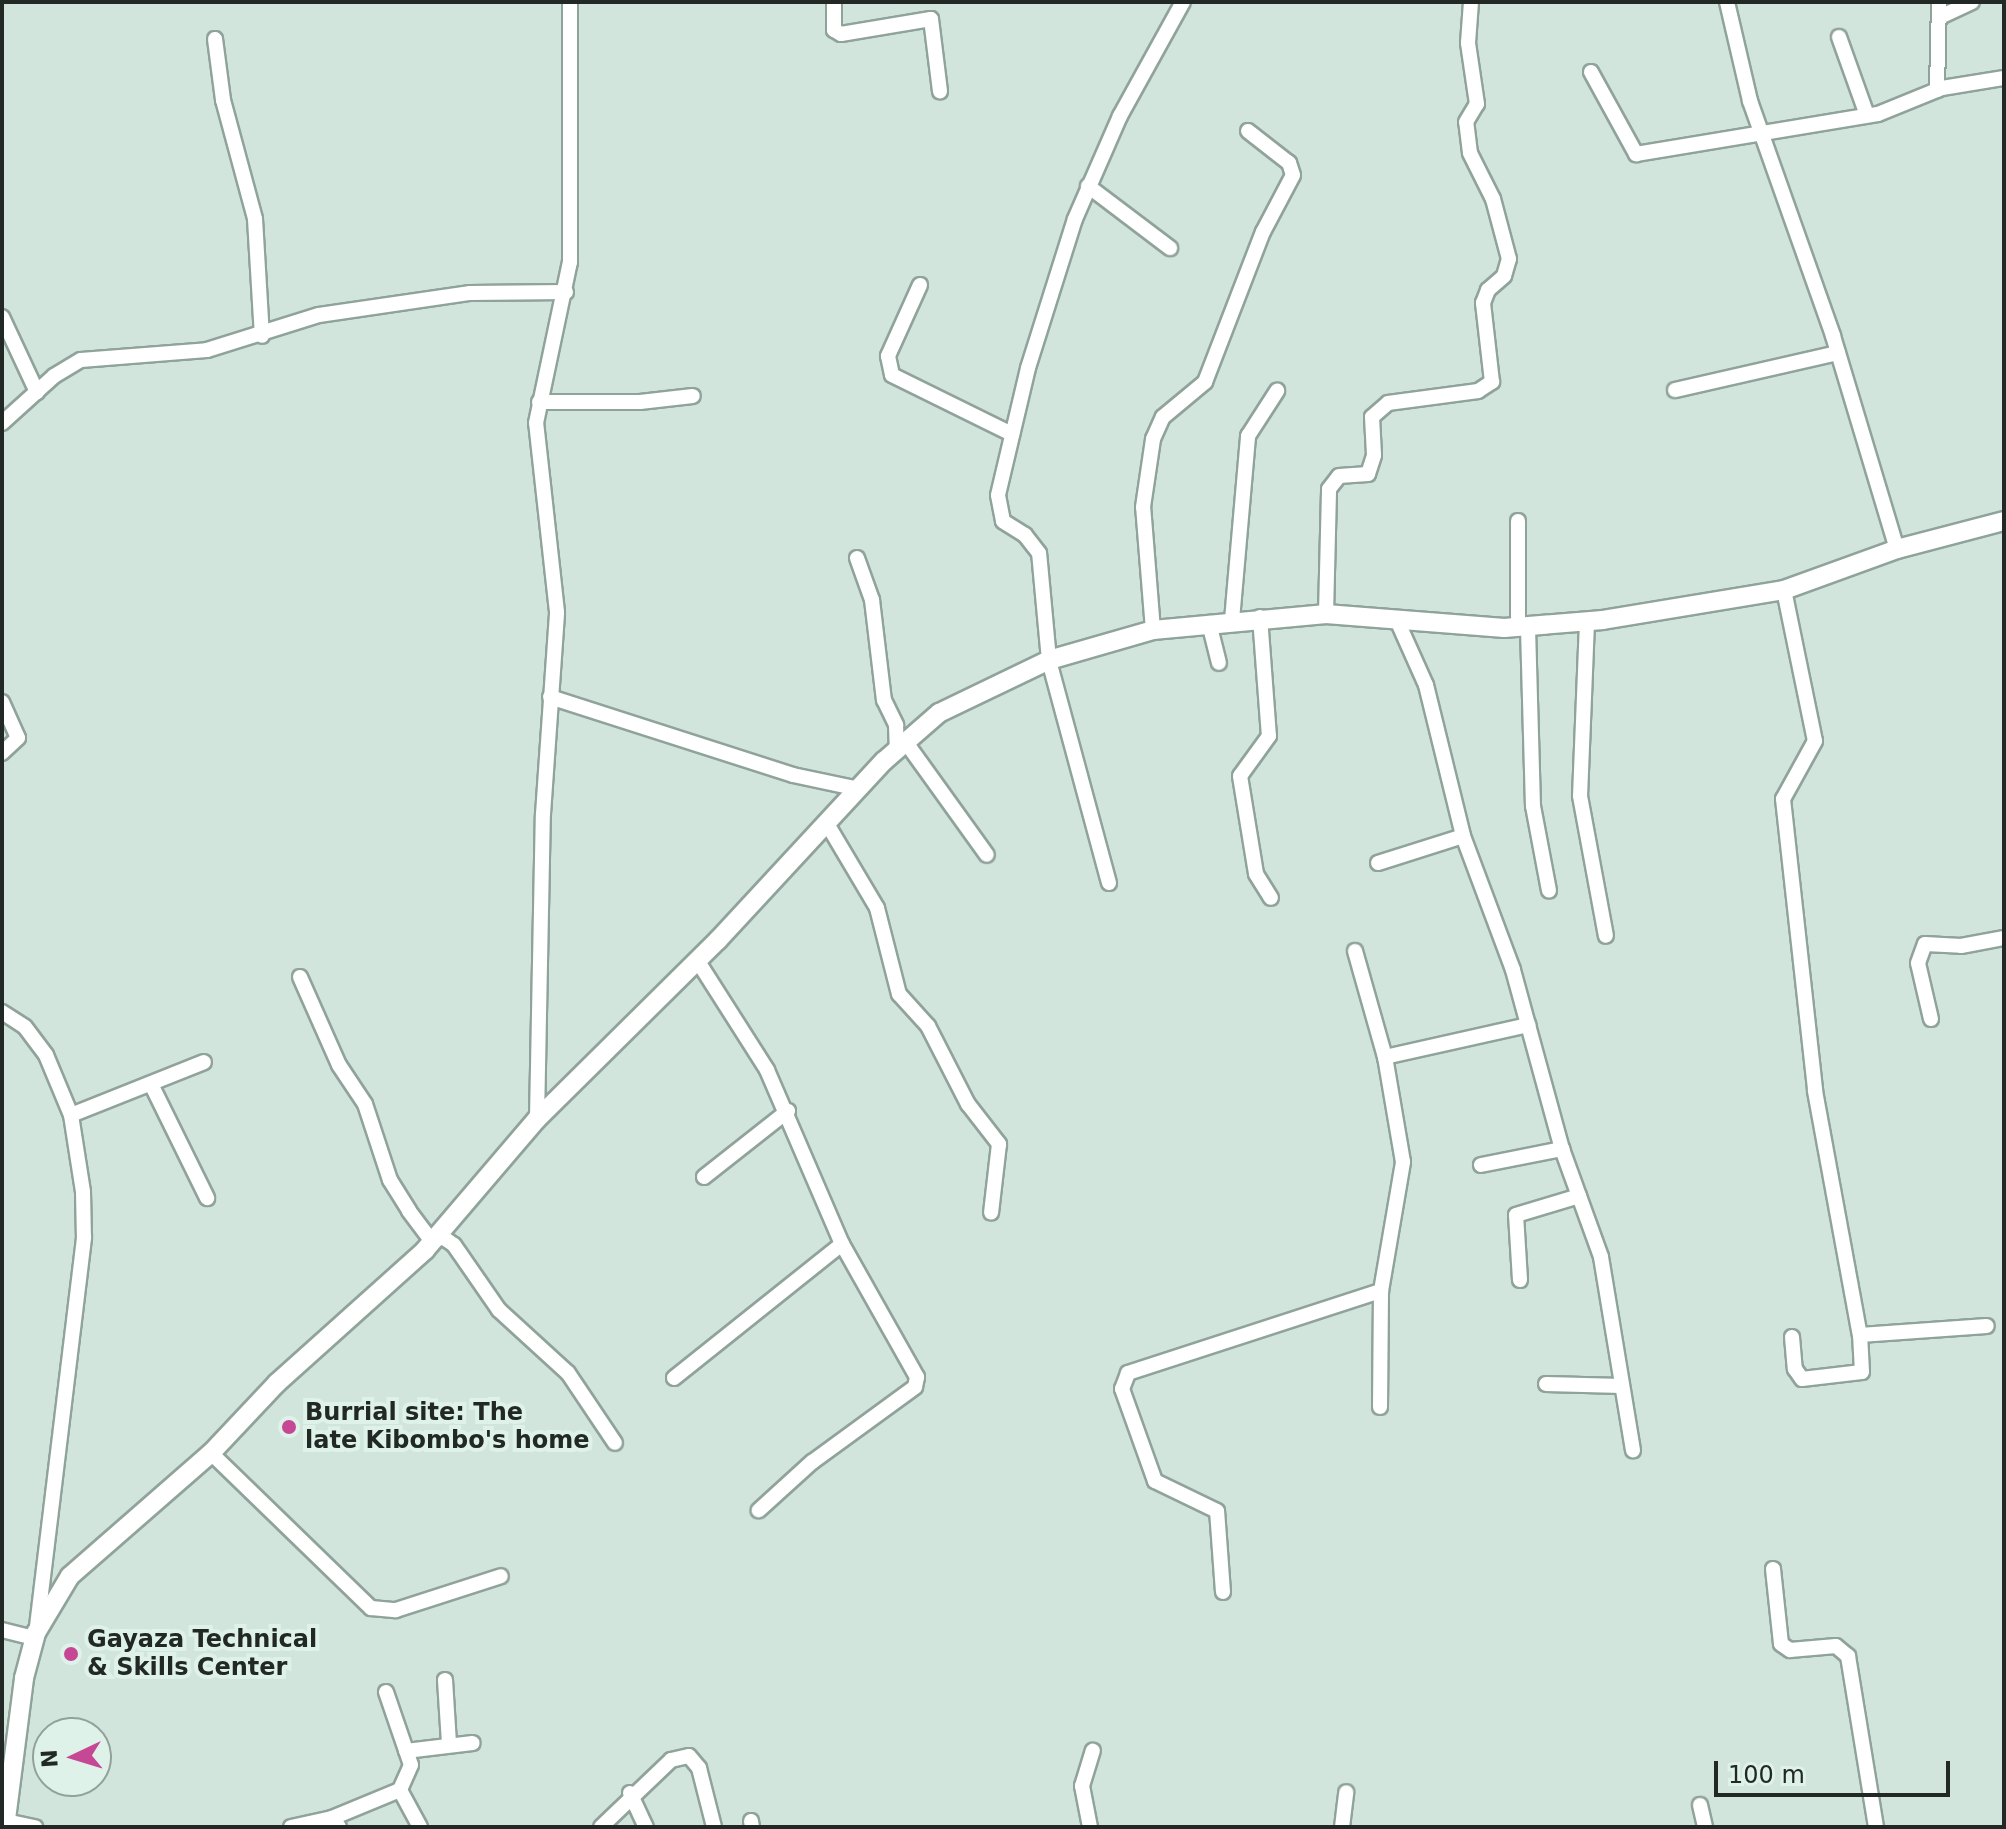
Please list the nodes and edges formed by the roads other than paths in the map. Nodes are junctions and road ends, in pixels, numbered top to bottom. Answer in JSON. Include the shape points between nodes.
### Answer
{"nodes":[{"id":1,"x":570,"y":2,"type":"edge"},
{"id":2,"x":834,"y":2,"type":"edge"},
{"id":3,"x":1183,"y":2,"type":"edge"},
{"id":4,"x":1471,"y":2,"type":"edge"},
{"id":5,"x":1727,"y":2,"type":"edge"},
{"id":6,"x":1972,"y":2,"type":"edge"},
{"id":7,"x":1940,"y":9,"type":"edge"},
{"id":8,"x":1839,"y":37,"type":"dead end"},
{"id":9,"x":215,"y":39,"type":"dead end"},
{"id":10,"x":1591,"y":72,"type":"dead end"},
{"id":11,"x":2004,"y":78,"type":"edge"},
{"id":12,"x":1937,"y":90,"type":"junction"},
{"id":13,"x":940,"y":91,"type":"dead end"},
{"id":14,"x":1867,"y":115,"type":"junction"},
{"id":15,"x":1248,"y":131,"type":"dead end"},
{"id":16,"x":1760,"y":131,"type":"junction"},
{"id":17,"x":1088,"y":186,"type":"junction"},
{"id":18,"x":1170,"y":248,"type":"dead end"},
{"id":19,"x":920,"y":285,"type":"dead end"},
{"id":20,"x":566,"y":292,"type":"junction"},
{"id":21,"x":2,"y":317,"type":"edge"},
{"id":22,"x":262,"y":336,"type":"junction"},
{"id":23,"x":1838,"y":353,"type":"junction"},
{"id":24,"x":1675,"y":390,"type":"dead end"},
{"id":25,"x":1277,"y":391,"type":"dead end"},
{"id":26,"x":37,"y":392,"type":"junction"},
{"id":27,"x":693,"y":396,"type":"dead end"},
{"id":28,"x":539,"y":402,"type":"junction"},
{"id":29,"x":2,"y":423,"type":"edge"},
{"id":30,"x":1012,"y":434,"type":"junction"},
{"id":31,"x":1518,"y":521,"type":"dead end"},
{"id":32,"x":2004,"y":521,"type":"edge"},
{"id":33,"x":1897,"y":549,"type":"junction"},
{"id":34,"x":857,"y":558,"type":"dead end"},
{"id":35,"x":1784,"y":590,"type":"junction"},
{"id":36,"x":1326,"y":614,"type":"junction"},
{"id":37,"x":1260,"y":617,"type":"junction"},
{"id":38,"x":1396,"y":618,"type":"junction"},
{"id":39,"x":1232,"y":620,"type":"junction"},
{"id":40,"x":1587,"y":622,"type":"junction"},
{"id":41,"x":1209,"y":623,"type":"junction"},
{"id":42,"x":1523,"y":628,"type":"junction"},
{"id":43,"x":1153,"y":630,"type":"junction"},
{"id":44,"x":1049,"y":660,"type":"junction"},
{"id":45,"x":1219,"y":663,"type":"dead end"},
{"id":46,"x":550,"y":697,"type":"junction"},
{"id":47,"x":2,"y":702,"type":"edge"},
{"id":48,"x":901,"y":744,"type":"junction"},
{"id":49,"x":2,"y":753,"type":"edge"},
{"id":50,"x":859,"y":789,"type":"junction"},
{"id":51,"x":826,"y":822,"type":"junction"},
{"id":52,"x":1463,"y":836,"type":"junction"},
{"id":53,"x":987,"y":855,"type":"dead end"},
{"id":54,"x":1378,"y":863,"type":"dead end"},
{"id":55,"x":1109,"y":883,"type":"dead end"},
{"id":56,"x":1549,"y":891,"type":"dead end"},
{"id":57,"x":1271,"y":898,"type":"dead end"},
{"id":58,"x":1606,"y":936,"type":"dead end"},
{"id":59,"x":2004,"y":938,"type":"edge"},
{"id":60,"x":1355,"y":951,"type":"dead end"},
{"id":61,"x":697,"y":960,"type":"junction"},
{"id":62,"x":300,"y":977,"type":"dead end"},
{"id":63,"x":2,"y":1012,"type":"edge"},
{"id":64,"x":1931,"y":1019,"type":"dead end"},
{"id":65,"x":1528,"y":1025,"type":"junction"},
{"id":66,"x":1385,"y":1057,"type":"junction"},
{"id":67,"x":204,"y":1062,"type":"dead end"},
{"id":68,"x":152,"y":1086,"type":"junction"},
{"id":69,"x":788,"y":1111,"type":"junction"},
{"id":70,"x":71,"y":1115,"type":"junction"},
{"id":71,"x":537,"y":1119,"type":"junction"},
{"id":72,"x":1562,"y":1149,"type":"junction"},
{"id":73,"x":1481,"y":1165,"type":"dead end"},
{"id":74,"x":704,"y":1177,"type":"dead end"},
{"id":75,"x":1579,"y":1196,"type":"junction"},
{"id":76,"x":207,"y":1198,"type":"dead end"},
{"id":77,"x":991,"y":1213,"type":"dead end"},
{"id":78,"x":430,"y":1239,"type":"junction"},
{"id":79,"x":842,"y":1244,"type":"junction"},
{"id":80,"x":1520,"y":1280,"type":"dead end"},
{"id":81,"x":1381,"y":1291,"type":"junction"},
{"id":82,"x":1987,"y":1326,"type":"dead end"},
{"id":83,"x":1860,"y":1335,"type":"junction"},
{"id":84,"x":1792,"y":1337,"type":"dead end"},
{"id":85,"x":674,"y":1378,"type":"dead end"},
{"id":86,"x":1546,"y":1384,"type":"dead end"},
{"id":87,"x":1622,"y":1386,"type":"junction"},
{"id":88,"x":1380,"y":1407,"type":"dead end"},
{"id":89,"x":615,"y":1443,"type":"dead end"},
{"id":90,"x":1633,"y":1450,"type":"dead end"},
{"id":91,"x":211,"y":1453,"type":"junction"},
{"id":92,"x":759,"y":1510,"type":"dead end"},
{"id":93,"x":1773,"y":1569,"type":"dead end"},
{"id":94,"x":501,"y":1576,"type":"dead end"},
{"id":95,"x":1223,"y":1592,"type":"dead end"},
{"id":96,"x":2,"y":1630,"type":"edge"},
{"id":97,"x":36,"y":1635,"type":"junction"},
{"id":98,"x":445,"y":1680,"type":"dead end"},
{"id":99,"x":386,"y":1692,"type":"dead end"},
{"id":100,"x":449,"y":1743,"type":"junction"},
{"id":101,"x":473,"y":1743,"type":"dead end"},
{"id":102,"x":406,"y":1751,"type":"junction"},
{"id":103,"x":1093,"y":1751,"type":"dead end"},
{"id":104,"x":400,"y":1790,"type":"junction"},
{"id":105,"x":1346,"y":1792,"type":"dead end"},
{"id":106,"x":630,"y":1793,"type":"junction"},
{"id":107,"x":1700,"y":1805,"type":"dead end"},
{"id":108,"x":336,"y":1822,"type":"edge"},
{"id":109,"x":5,"y":1824,"type":"edge"},
{"id":110,"x":35,"y":1827,"type":"edge"},
{"id":111,"x":291,"y":1827,"type":"edge"},
{"id":112,"x":420,"y":1827,"type":"edge"},
{"id":113,"x":601,"y":1827,"type":"edge"},
{"id":114,"x":646,"y":1827,"type":"edge"},
{"id":115,"x":714,"y":1827,"type":"edge"},
{"id":116,"x":1090,"y":1827,"type":"edge"},
{"id":117,"x":1342,"y":1827,"type":"edge"},
{"id":118,"x":1705,"y":1827,"type":"edge"},
{"id":119,"x":1876,"y":1827,"type":"edge"}],
"edges":[{"from":1,"to":20,"type":"street","via":[[574,164]]},
{"from":2,"to":13,"type":"street","via":[[834,30],[841,34],[931,19]]},
{"from":3,"to":17,"type":"street"},
{"from":4,"to":36,"type":"street","via":[[1468,43],[1477,104],[1466,122],[1470,153],[1493,199],[1509,259],[1504,276],[1488,290],[1483,303],[1492,382],[1478,391],[1388,403],[1372,417],[1374,455],[1368,474],[1339,476],[1329,489]]},
{"from":5,"to":16,"type":"street"},
{"from":6,"to":7,"type":"street"},
{"from":7,"to":12,"type":"street"},
{"from":8,"to":14,"type":"street"},
{"from":9,"to":22,"type":"street","via":[[223,100],[255,219]]},
{"from":10,"to":16,"type":"street","via":[[1636,154]]},
{"from":11,"to":12,"type":"street"},
{"from":12,"to":14,"type":"street"},
{"from":14,"to":16,"type":"street"},
{"from":15,"to":43,"type":"street","via":[[1289,163],[1293,175],[1263,232],[1205,382],[1163,417],[1153,439],[1143,507]]},
{"from":16,"to":23,"type":"street"},
{"from":17,"to":18,"type":"street"},
{"from":17,"to":30,"type":"street"},
{"from":19,"to":30,"type":"street","via":[[888,356],[892,375]]},
{"from":20,"to":22,"type":"street","via":[[483,292],[327,313]]},
{"from":20,"to":28,"type":"street"},
{"from":21,"to":26,"type":"street"},
{"from":22,"to":26,"type":"street","via":[[207,350],[81,360]]},
{"from":23,"to":24,"type":"street"},
{"from":23,"to":33,"type":"street"},
{"from":25,"to":39,"type":"street","via":[[1248,436]]},
{"from":26,"to":29,"type":"street"},
{"from":27,"to":28,"type":"street"},
{"from":28,"to":46,"type":"street","via":[[536,453],[557,612]]},
{"from":30,"to":44,"type":"street","via":[[998,495],[1000,514],[1039,553]]},
{"from":31,"to":42,"type":"street"},
{"from":32,"to":33,"type":"street"},
{"from":33,"to":35,"type":"street"},
{"from":34,"to":48,"type":"street","via":[[872,600],[884,700]]},
{"from":35,"to":40,"type":"street"},
{"from":35,"to":83,"type":"street","via":[[1815,741],[1783,799],[1815,1091]]},
{"from":36,"to":37,"type":"street"},
{"from":36,"to":38,"type":"street"},
{"from":37,"to":39,"type":"street"},
{"from":37,"to":57,"type":"street","via":[[1269,736],[1240,776],[1256,874]]},
{"from":38,"to":42,"type":"street"},
{"from":38,"to":52,"type":"street","via":[[1426,685]]},
{"from":39,"to":41,"type":"street"},
{"from":40,"to":42,"type":"street"},
{"from":40,"to":58,"type":"street","via":[[1580,796]]},
{"from":41,"to":43,"type":"street"},
{"from":41,"to":45,"type":"street"},
{"from":42,"to":56,"type":"street","via":[[1533,806]]},
{"from":43,"to":44,"type":"street"},
{"from":44,"to":48,"type":"street","via":[[956,703]]},
{"from":44,"to":55,"type":"street"},
{"from":46,"to":50,"type":"street","via":[[793,775]]},
{"from":46,"to":71,"type":"street"},
{"from":47,"to":49,"type":"street","via":[[18,738]]},
{"from":48,"to":50,"type":"street"},
{"from":48,"to":53,"type":"street"},
{"from":50,"to":51,"type":"street"},
{"from":51,"to":61,"type":"street"},
{"from":51,"to":77,"type":"street","via":[[877,908],[899,994],[928,1026],[968,1104],[999,1144]]},
{"from":52,"to":54,"type":"street"},
{"from":52,"to":65,"type":"street"},
{"from":59,"to":64,"type":"street","via":[[1961,946],[1925,944],[1918,963]]},
{"from":60,"to":66,"type":"street"},
{"from":61,"to":69,"type":"street"},
{"from":61,"to":71,"type":"street"},
{"from":62,"to":78,"type":"street","via":[[339,1065],[365,1104],[390,1180]]},
{"from":63,"to":70,"type":"street","via":[[25,1027],[46,1055]]},
{"from":65,"to":66,"type":"street"},
{"from":65,"to":72,"type":"street"},
{"from":66,"to":81,"type":"street","via":[[1403,1162]]},
{"from":67,"to":68,"type":"street"},
{"from":68,"to":70,"type":"street"},
{"from":68,"to":76,"type":"street"},
{"from":69,"to":74,"type":"street"},
{"from":69,"to":79,"type":"street"},
{"from":70,"to":97,"type":"street","via":[[84,1238]]},
{"from":71,"to":78,"type":"street"},
{"from":72,"to":73,"type":"street"},
{"from":72,"to":75,"type":"street"},
{"from":75,"to":80,"type":"street","via":[[1516,1215]]},
{"from":75,"to":87,"type":"street","via":[[1601,1257]]},
{"from":78,"to":89,"type":"street","via":[[444,1238],[454,1245],[499,1310],[568,1373]]},
{"from":78,"to":91,"type":"street","via":[[425,1250],[277,1383]]},
{"from":79,"to":85,"type":"street"},
{"from":79,"to":92,"type":"street","via":[[915,1366],[915,1387],[812,1462]]},
{"from":81,"to":88,"type":"street"},
{"from":81,"to":95,"type":"street","via":[[1128,1373],[1122,1389],[1155,1481],[1217,1511]]},
{"from":82,"to":83,"type":"street"},
{"from":83,"to":84,"type":"street","via":[[1862,1372],[1802,1379],[1795,1369]]},
{"from":86,"to":87,"type":"street"},
{"from":87,"to":90,"type":"street"},
{"from":91,"to":94,"type":"street","via":[[371,1608],[396,1610]]},
{"from":91,"to":97,"type":"street","via":[[70,1576]]},
{"from":93,"to":119,"type":"street","via":[[1781,1644],[1790,1650],[1836,1646],[1848,1656]]},
{"from":96,"to":97,"type":"street"},
{"from":97,"to":109,"type":"street","via":[[17,1723]]},
{"from":98,"to":100,"type":"street"},
{"from":99,"to":102,"type":"street"},
{"from":100,"to":101,"type":"street"},
{"from":100,"to":102,"type":"street"},
{"from":102,"to":104,"type":"street","via":[[411,1773]]},
{"from":103,"to":116,"type":"street","via":[[1082,1786]]},
{"from":104,"to":108,"type":"street"},
{"from":104,"to":112,"type":"street"},
{"from":105,"to":117,"type":"street"},
{"from":106,"to":113,"type":"street"},
{"from":106,"to":114,"type":"street"},
{"from":106,"to":115,"type":"street","via":[[671,1760],[689,1756],[699,1768]]},
{"from":107,"to":118,"type":"street"},
{"from":108,"to":111,"type":"street"},
{"from":109,"to":110,"type":"street"}]}
